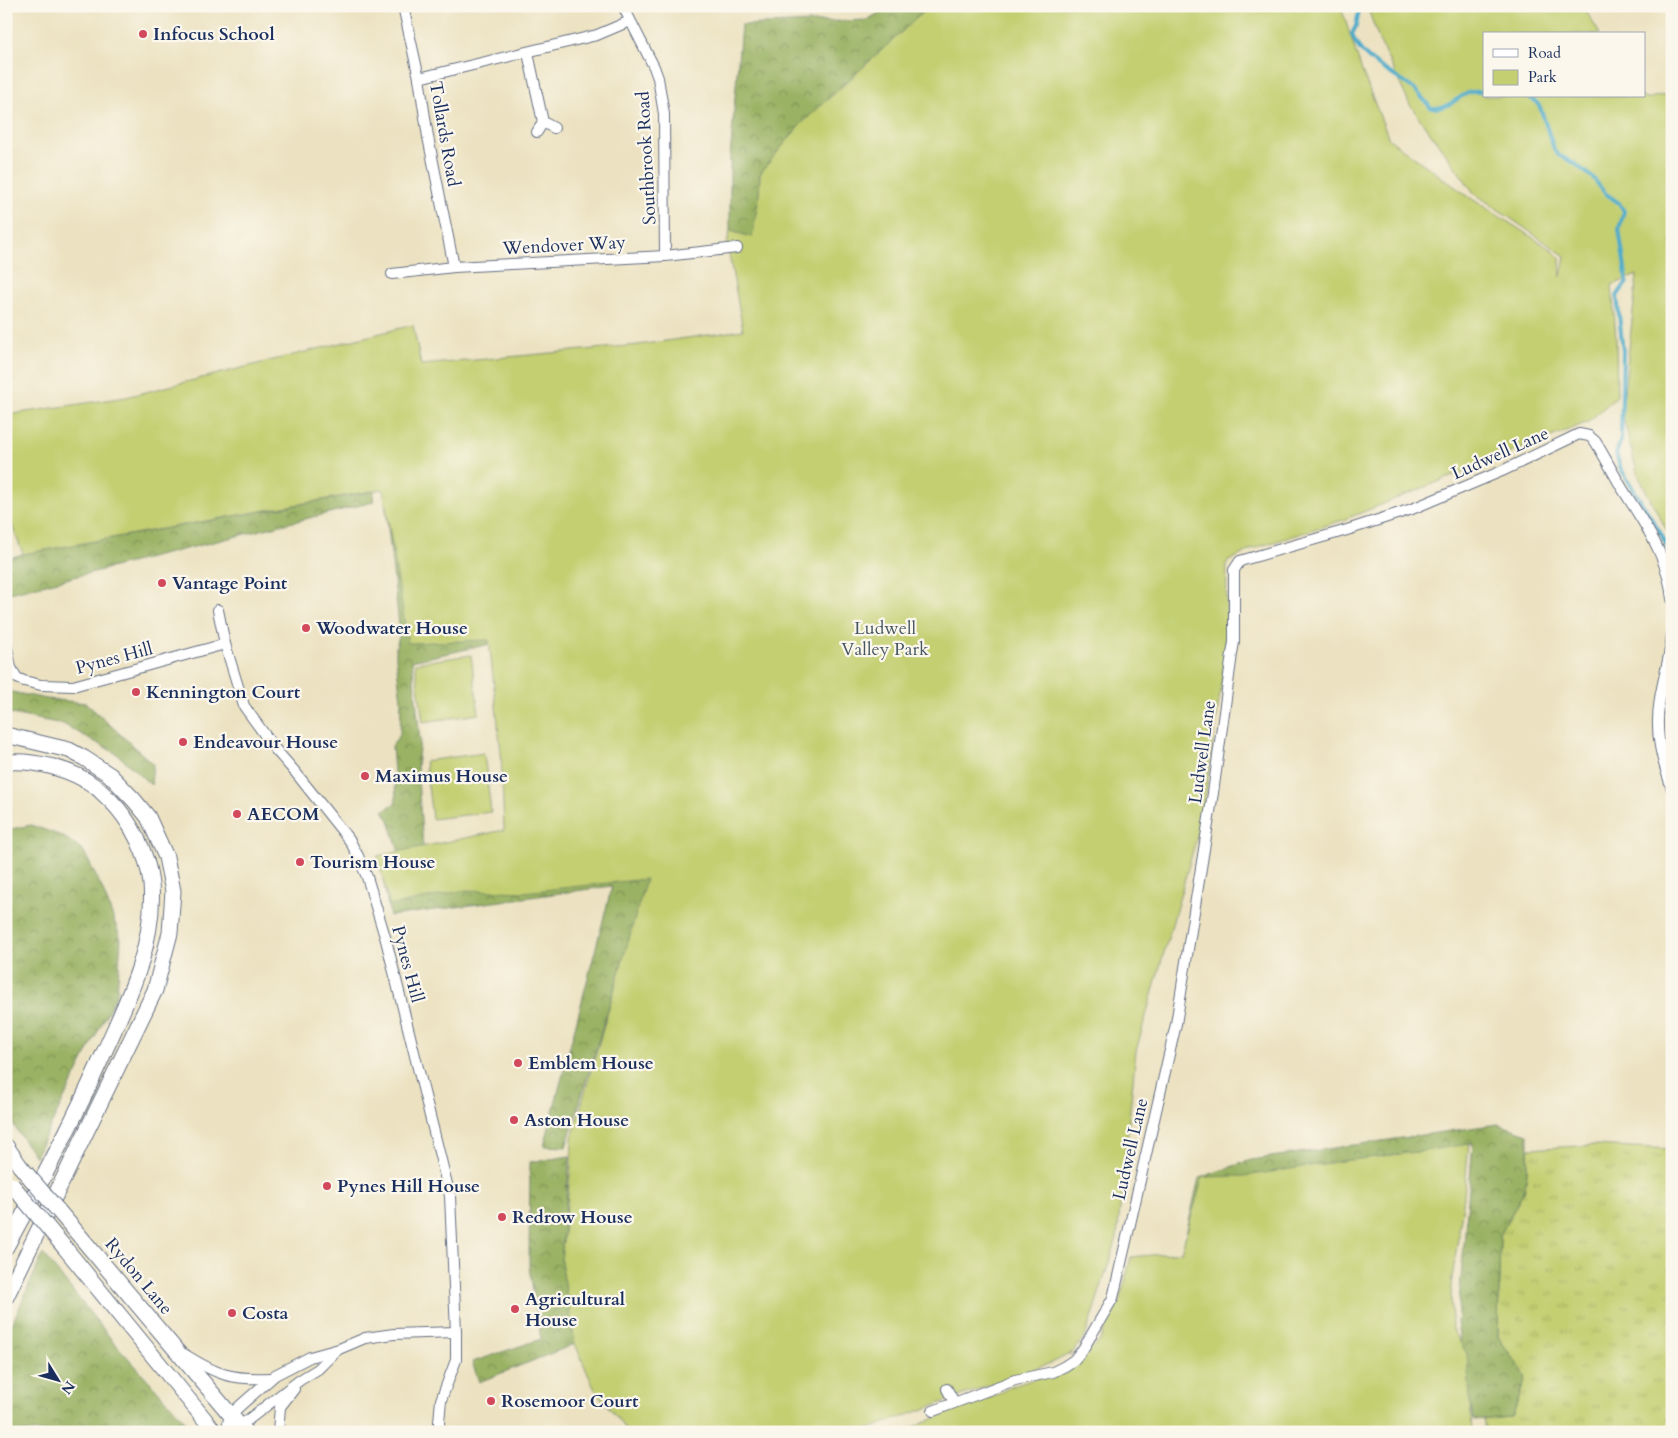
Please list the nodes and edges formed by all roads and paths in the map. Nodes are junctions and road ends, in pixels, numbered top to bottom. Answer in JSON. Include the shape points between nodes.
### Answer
{"nodes":[{"id":1,"x":403,"y":6,"type":"edge"},
{"id":2,"x":623,"y":6,"type":"edge"},
{"id":3,"x":630,"y":21,"type":"junction"},
{"id":4,"x":528,"y":53,"type":"junction"},
{"id":5,"x":419,"y":78,"type":"junction"},
{"id":6,"x":543,"y":122,"type":"junction"},
{"id":7,"x":554,"y":128,"type":"dead end"},
{"id":8,"x":536,"y":132,"type":"dead end"},
{"id":9,"x":737,"y":248,"type":"dead end"},
{"id":10,"x":665,"y":256,"type":"junction"},
{"id":11,"x":454,"y":267,"type":"junction"},
{"id":12,"x":392,"y":274,"type":"dead end"},
{"id":13,"x":1672,"y":599,"type":"edge"},
{"id":14,"x":218,"y":610,"type":"dead end"},
{"id":15,"x":1672,"y":634,"type":"edge"},
{"id":16,"x":6,"y":643,"type":"edge"},
{"id":17,"x":225,"y":644,"type":"junction"},
{"id":18,"x":6,"y":735,"type":"edge"},
{"id":19,"x":6,"y":762,"type":"edge"},
{"id":20,"x":1672,"y":789,"type":"edge"},
{"id":21,"x":6,"y":1146,"type":"edge"},
{"id":22,"x":6,"y":1151,"type":"edge"},
{"id":23,"x":20,"y":1166,"type":"junction"},
{"id":24,"x":9,"y":1182,"type":"edge"},
{"id":25,"x":6,"y":1247,"type":"edge"},
{"id":26,"x":6,"y":1297,"type":"edge"},
{"id":27,"x":456,"y":1332,"type":"junction"},
{"id":28,"x":339,"y":1349,"type":"junction"},
{"id":29,"x":178,"y":1351,"type":"junction"},
{"id":30,"x":271,"y":1378,"type":"junction"},
{"id":31,"x":300,"y":1380,"type":"junction"},
{"id":32,"x":947,"y":1389,"type":"dead end"},
{"id":33,"x":954,"y":1402,"type":"junction"},
{"id":34,"x":933,"y":1411,"type":"dead end"},
{"id":35,"x":237,"y":1426,"type":"edge"},
{"id":36,"x":214,"y":1432,"type":"edge"},
{"id":37,"x":226,"y":1432,"type":"edge"},
{"id":38,"x":278,"y":1432,"type":"edge"},
{"id":39,"x":440,"y":1432,"type":"edge"}],
"edges":[{"from":1,"to":5,"type":"street","name":"Tollards Road"},
{"from":2,"to":3,"type":"street","name":"Southbrook Road"},
{"from":3,"to":4,"type":"street","via":[[597,35]]},
{"from":3,"to":10,"type":"street","name":"Southbrook Road","via":[[657,73],[664,114]]},
{"from":4,"to":5,"type":"street"},
{"from":4,"to":6,"type":"street"},
{"from":5,"to":11,"type":"street","name":"Tollards Road"},
{"from":6,"to":7,"type":"street"},
{"from":6,"to":8,"type":"street"},
{"from":9,"to":10,"type":"street","name":"Wendover Way"},
{"from":10,"to":11,"type":"street","name":"Wendover Way"},
{"from":11,"to":12,"type":"street","name":"Wendover Way"},
{"from":13,"to":33,"type":"street","name":"Ludwell Lane","via":[[1667,568],[1647,526],[1595,441],[1579,434],[1412,509],[1240,561],[1234,570],[1234,642],[1213,794],[1176,1024],[1113,1298],[1083,1349],[1066,1366]]},
{"from":14,"to":17,"type":"street","name":"Pynes Hill"},
{"from":15,"to":20,"type":"street","via":[[1658,725],[1663,760]]},
{"from":16,"to":17,"type":"street","name":"Pynes Hill","via":[[11,668],[17,678],[41,685],[73,686]]},
{"from":17,"to":27,"type":"street","name":"Pynes Hill","via":[[251,717],[350,841],[367,876],[450,1196]]},
{"from":18,"to":26,"type":"main road","via":[[69,750],[110,775],[148,817],[166,857],[173,891],[170,933],[155,990]]},
{"from":19,"to":25,"type":"main road","via":[[58,768],[96,787],[116,806],[135,833],[146,862],[151,883],[151,914],[129,997],[51,1165]]},
{"from":21,"to":23,"type":"main road"},
{"from":22,"to":23,"type":"main road","name":"Rydon Lane"},
{"from":23,"to":29,"type":"main road","name":"Rydon Lane","bridge":true},
{"from":24,"to":36,"type":"main road","bridge":true},
{"from":27,"to":28,"type":"street","via":[[366,1338]]},
{"from":27,"to":39,"type":"street","name":"Pynes Hill","via":[[456,1360],[441,1400]]},
{"from":28,"to":30,"type":"street","via":[[310,1357]]},
{"from":28,"to":31,"type":"street","via":[[318,1370]]},
{"from":29,"to":30,"type":"street","via":[[218,1374],[250,1379]]},
{"from":29,"to":35,"type":"main road","name":"Rydon Lane"},
{"from":30,"to":35,"type":"street"},
{"from":31,"to":35,"type":"street"},
{"from":31,"to":38,"type":"street","via":[[280,1407]]},
{"from":32,"to":33,"type":"street"},
{"from":33,"to":34,"type":"street","name":"Ludwell Lane"},
{"from":35,"to":37,"type":"street"}]}
